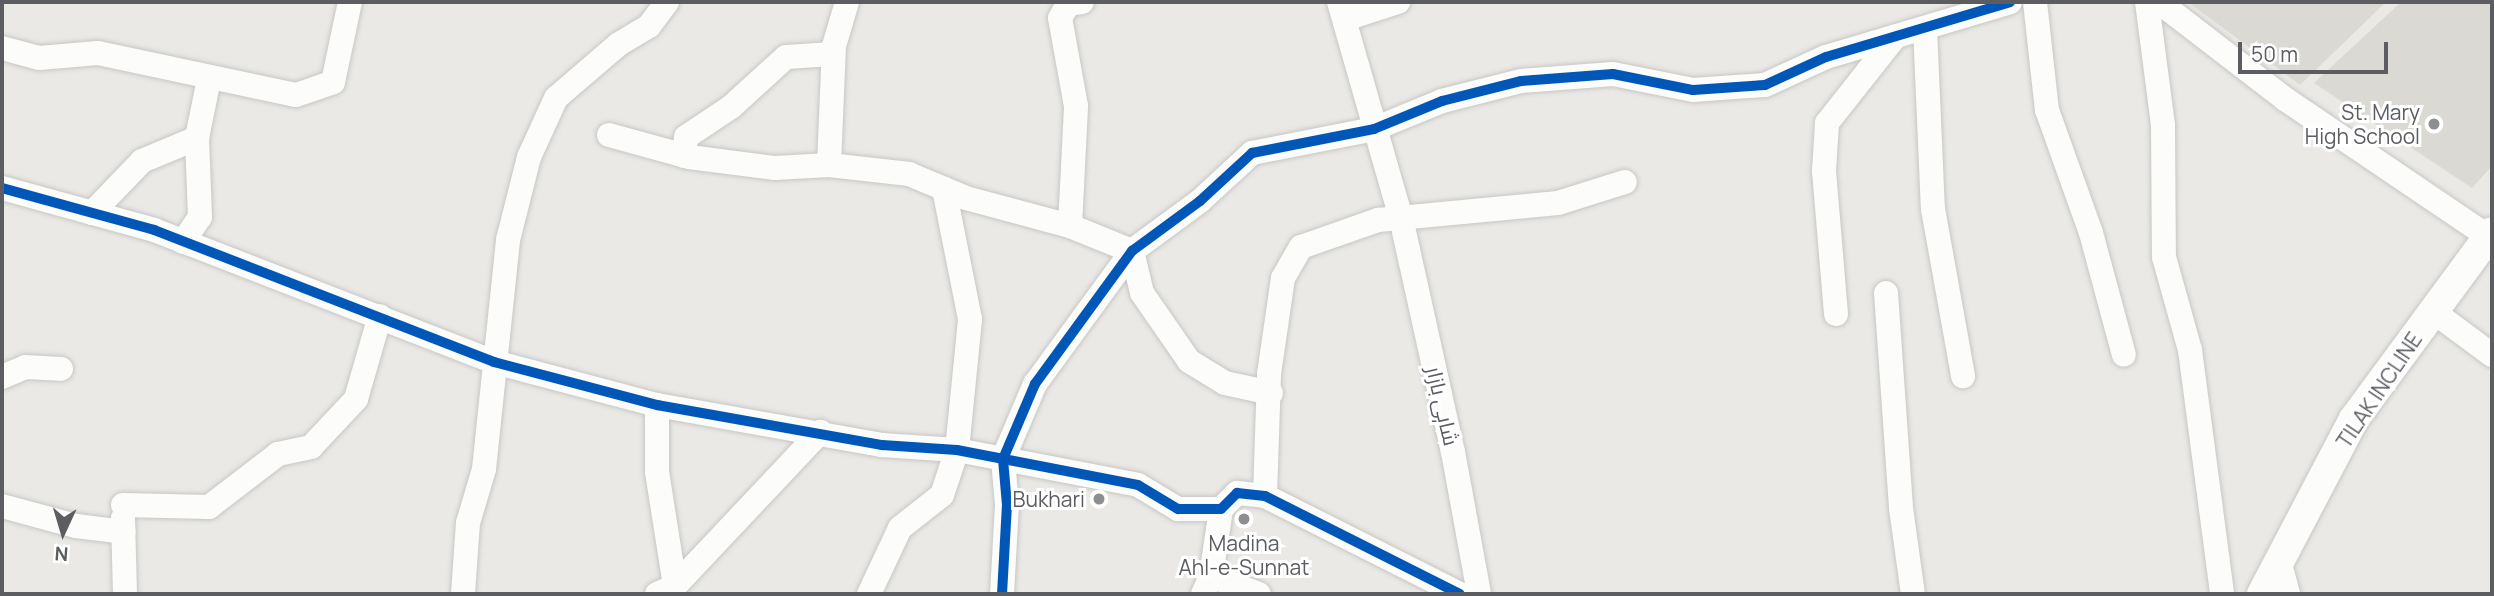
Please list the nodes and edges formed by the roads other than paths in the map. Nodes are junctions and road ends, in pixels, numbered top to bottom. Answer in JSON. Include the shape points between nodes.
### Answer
{"nodes":[{"id":1,"x":350,"y":2,"type":"edge"},
{"id":2,"x":667,"y":2,"type":"edge"},
{"id":3,"x":847,"y":2,"type":"edge"},
{"id":4,"x":1082,"y":2,"type":"edge"},
{"id":5,"x":1398,"y":2,"type":"edge"},
{"id":6,"x":2010,"y":2,"type":"edge"},
{"id":7,"x":2035,"y":2,"type":"edge"},
{"id":8,"x":2147,"y":2,"type":"edge"},
{"id":9,"x":2159,"y":2,"type":"edge"},
{"id":10,"x":1342,"y":10,"type":"edge"},
{"id":11,"x":1925,"y":28,"type":"junction"},
{"id":12,"x":1895,"y":37,"type":"junction"},
{"id":13,"x":2,"y":48,"type":"edge"},
{"id":14,"x":833,"y":54,"type":"junction"},
{"id":15,"x":209,"y":79,"type":"junction"},
{"id":16,"x":1374,"y":129,"type":"junction"},
{"id":17,"x":609,"y":135,"type":"dead end"},
{"id":18,"x":197,"y":138,"type":"junction"},
{"id":19,"x":684,"y":156,"type":"junction"},
{"id":20,"x":829,"y":165,"type":"junction"},
{"id":21,"x":1625,"y":182,"type":"dead end"},
{"id":22,"x":2,"y":188,"type":"edge"},
{"id":23,"x":944,"y":189,"type":"junction"},
{"id":24,"x":92,"y":212,"type":"junction"},
{"id":25,"x":1401,"y":218,"type":"junction"},
{"id":26,"x":1070,"y":226,"type":"junction"},
{"id":27,"x":2491,"y":234,"type":"edge"},
{"id":28,"x":183,"y":242,"type":"junction"},
{"id":29,"x":1132,"y":251,"type":"junction"},
{"id":30,"x":1886,"y":293,"type":"dead end"},
{"id":31,"x":2434,"y":312,"type":"junction"},
{"id":32,"x":1836,"y":314,"type":"dead end"},
{"id":33,"x":380,"y":316,"type":"junction"},
{"id":34,"x":2124,"y":355,"type":"dead end"},
{"id":35,"x":2492,"y":355,"type":"edge"},
{"id":36,"x":494,"y":362,"type":"junction"},
{"id":37,"x":61,"y":369,"type":"dead end"},
{"id":38,"x":1963,"y":376,"type":"dead end"},
{"id":39,"x":2,"y":377,"type":"edge"},
{"id":40,"x":1271,"y":393,"type":"junction"},
{"id":41,"x":657,"y":405,"type":"junction"},
{"id":42,"x":820,"y":432,"type":"junction"},
{"id":43,"x":957,"y":450,"type":"junction"},
{"id":44,"x":1003,"y":459,"type":"junction"},
{"id":45,"x":1265,"y":496,"type":"junction"},
{"id":46,"x":2,"y":506,"type":"edge"},
{"id":47,"x":1221,"y":509,"type":"junction"},
{"id":48,"x":124,"y":532,"type":"junction"},
{"id":49,"x":2279,"y":560,"type":"junction"},
{"id":50,"x":1207,"y":585,"type":"edge"},
{"id":51,"x":666,"y":590,"type":"edge"},
{"id":52,"x":125,"y":594,"type":"edge"},
{"id":53,"x":463,"y":594,"type":"edge"},
{"id":54,"x":869,"y":594,"type":"edge"},
{"id":55,"x":1002,"y":594,"type":"edge"},
{"id":56,"x":1259,"y":594,"type":"edge"},
{"id":57,"x":1460,"y":594,"type":"edge"},
{"id":58,"x":1479,"y":594,"type":"edge"},
{"id":59,"x":1913,"y":594,"type":"edge"},
{"id":60,"x":2222,"y":594,"type":"edge"},
{"id":61,"x":2262,"y":594,"type":"edge"},
{"id":62,"x":2288,"y":594,"type":"edge"}],
"edges":[{"from":1,"to":15,"type":"street","via":[[333,82],[296,95]]},
{"from":2,"to":36,"type":"street","via":[[649,26],[619,44],[556,98],[530,157],[508,240]]},
{"from":3,"to":14,"type":"street"},
{"from":4,"to":26,"type":"street","via":[[1068,4],[1060,18],[1076,106]]},
{"from":5,"to":10,"type":"street"},
{"from":6,"to":11,"type":"street"},
{"from":7,"to":34,"type":"street","via":[[2047,110],[2091,233]]},
{"from":8,"to":60,"type":"street","via":[[2163,125],[2164,257],[2190,350]]},
{"from":9,"to":27,"type":"street","via":[[2285,99]]},
{"from":10,"to":16,"type":"street","name":"شاہی بازار"},
{"from":11,"to":12,"type":"street"},
{"from":11,"to":38,"type":"street","via":[[1933,209]]},
{"from":12,"to":16,"type":"street","via":[[1826,57],[1765,85],[1693,90],[1613,74],[1521,81],[1442,101]]},
{"from":12,"to":32,"type":"street","via":[[1827,123],[1824,171]]},
{"from":13,"to":15,"type":"street","via":[[39,58],[97,53]]},
{"from":14,"to":19,"type":"street","via":[[786,57],[731,107],[686,137]]},
{"from":14,"to":20,"type":"street"},
{"from":15,"to":18,"type":"street"},
{"from":16,"to":25,"type":"street","name":"شاہی بازار"},
{"from":16,"to":29,"type":"street","via":[[1252,153],[1200,201]]},
{"from":17,"to":19,"type":"street"},
{"from":18,"to":24,"type":"street","via":[[142,161]]},
{"from":18,"to":28,"type":"street","via":[[200,217]]},
{"from":19,"to":20,"type":"street","via":[[775,168]]},
{"from":20,"to":23,"type":"street","via":[[909,174]]},
{"from":21,"to":25,"type":"street","via":[[1558,203]]},
{"from":22,"to":24,"type":"street"},
{"from":23,"to":26,"type":"street"},
{"from":23,"to":43,"type":"street","via":[[970,319]]},
{"from":24,"to":28,"type":"street"},
{"from":25,"to":40,"type":"street","via":[[1378,220],[1301,247],[1283,278]]},
{"from":25,"to":58,"type":"street","name":"شاہی بازار"},
{"from":26,"to":29,"type":"street"},
{"from":27,"to":31,"type":"street","name":"TILAK INCLINE"},
{"from":28,"to":33,"type":"street"},
{"from":29,"to":40,"type":"street","via":[[1142,293],[1189,361],[1224,383]]},
{"from":29,"to":44,"type":"street","via":[[1035,384]]},
{"from":30,"to":59,"type":"street","via":[[1901,508]]},
{"from":31,"to":35,"type":"street"},
{"from":31,"to":49,"type":"street","name":"TILAK INCLINE","via":[[2354,419]]},
{"from":33,"to":36,"type":"street"},
{"from":33,"to":48,"type":"street","via":[[356,399],[311,447],[278,454],[209,507],[122,501]]},
{"from":36,"to":41,"type":"street"},
{"from":36,"to":53,"type":"street","via":[[484,469],[467,523]]},
{"from":37,"to":39,"type":"street","via":[[25,368]]},
{"from":40,"to":45,"type":"street"},
{"from":41,"to":42,"type":"street"},
{"from":41,"to":51,"type":"street"},
{"from":42,"to":43,"type":"street","via":[[882,446]]},
{"from":42,"to":51,"type":"street"},
{"from":43,"to":44,"type":"street"},
{"from":43,"to":54,"type":"street","via":[[942,495],[900,528]]},
{"from":44,"to":47,"type":"street","via":[[1138,485],[1178,509]]},
{"from":44,"to":55,"type":"street","via":[[1007,505]]},
{"from":45,"to":47,"type":"street","via":[[1237,493]]},
{"from":45,"to":57,"type":"street"},
{"from":46,"to":48,"type":"street","via":[[76,526]]},
{"from":47,"to":50,"type":"street"},
{"from":48,"to":52,"type":"street"},
{"from":49,"to":61,"type":"street","name":"TILAK INCLINE"},
{"from":49,"to":62,"type":"street"},
{"from":50,"to":56,"type":"street"}]}
